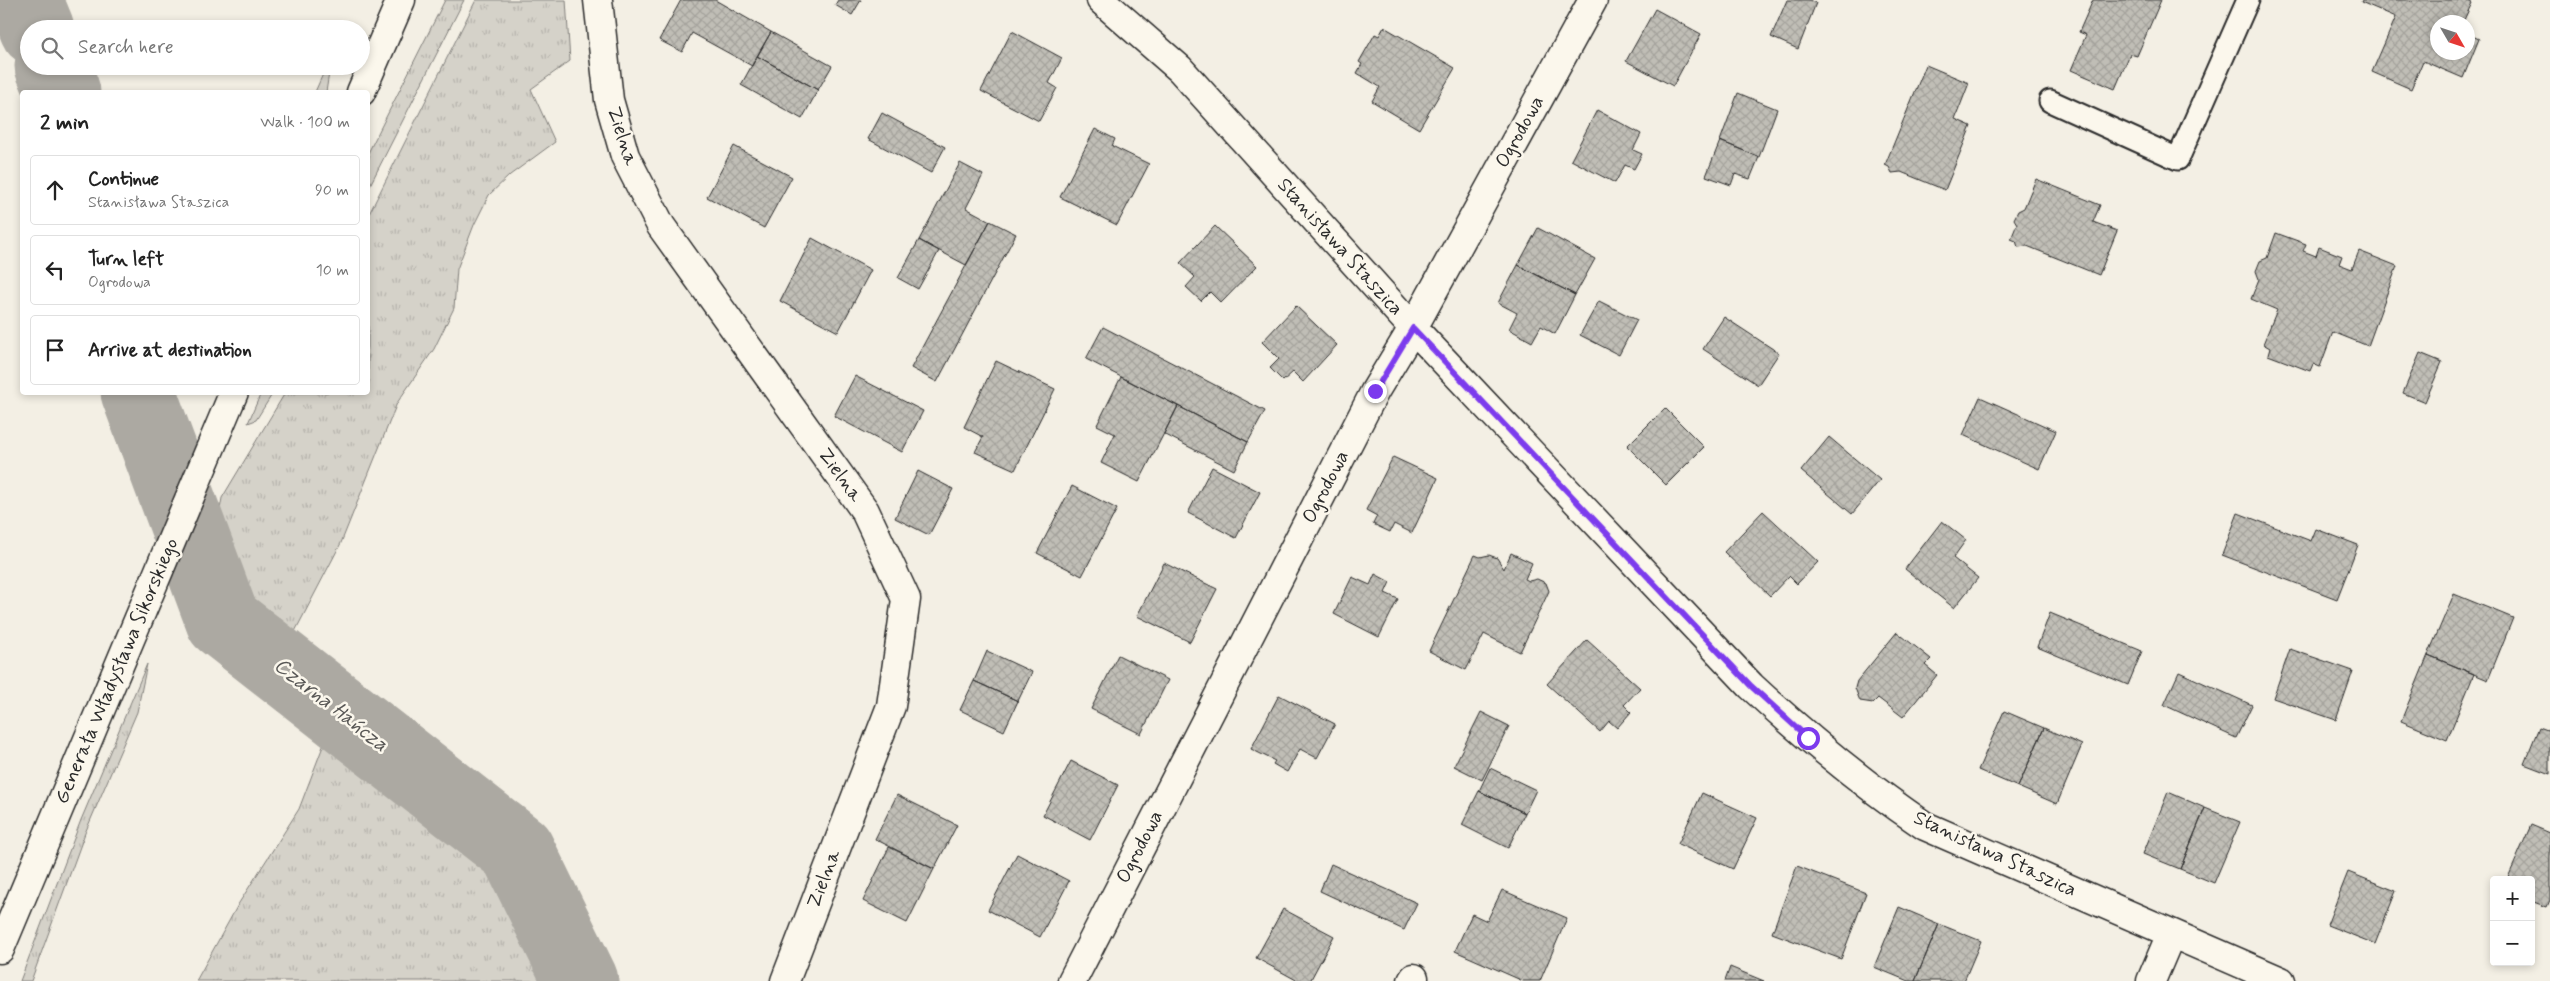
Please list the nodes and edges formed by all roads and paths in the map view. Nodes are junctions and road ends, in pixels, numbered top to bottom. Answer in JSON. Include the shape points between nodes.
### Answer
{"nodes":[{"id":1,"x":401,"y":0,"type":"edge"},
{"id":2,"x":598,"y":0,"type":"edge"},
{"id":3,"x":1101,"y":0,"type":"edge"},
{"id":4,"x":1593,"y":0,"type":"edge"},
{"id":5,"x":2248,"y":0,"type":"edge"},
{"id":6,"x":370,"y":71,"type":"edge"},
{"id":7,"x":368,"y":75,"type":"edge"},
{"id":8,"x":362,"y":90,"type":"edge"},
{"id":9,"x":2050,"y":101,"type":"dead end"},
{"id":10,"x":1413,"y":328,"type":"junction"},
{"id":11,"x":233,"y":395,"type":"edge"},
{"id":12,"x":2172,"y":934,"type":"junction"},
{"id":13,"x":0,"y":949,"type":"edge"},
{"id":14,"x":785,"y":981,"type":"edge"},
{"id":15,"x":1072,"y":981,"type":"edge"},
{"id":16,"x":2151,"y":981,"type":"edge"},
{"id":17,"x":2281,"y":981,"type":"edge"}],
"edges":[{"from":1,"to":6,"type":"street"},
{"from":2,"to":14,"type":"street","name":"Zielna","via":[[609,100],[625,156],[662,226],[865,511],[906,599],[891,706]]},
{"from":3,"to":10,"type":"street","name":"Stanisława Staszica","via":[[1180,69]]},
{"from":4,"to":10,"type":"street","name":"Ogrodowa"},
{"from":5,"to":9,"type":"lane","via":[[2178,159]]},
{"from":7,"to":8,"type":"street"},
{"from":10,"to":12,"type":"street","name":"Stanisława Staszica","via":[[1751,686],[1872,790],[1925,826]]},
{"from":10,"to":15,"type":"street","name":"Ogrodowa","via":[[1375,391]]},
{"from":11,"to":13,"type":"street","name":"Generała Władysława Sikorskiego"},
{"from":12,"to":16,"type":"street"},
{"from":12,"to":17,"type":"street","name":"Stanisława Staszica"}]}
